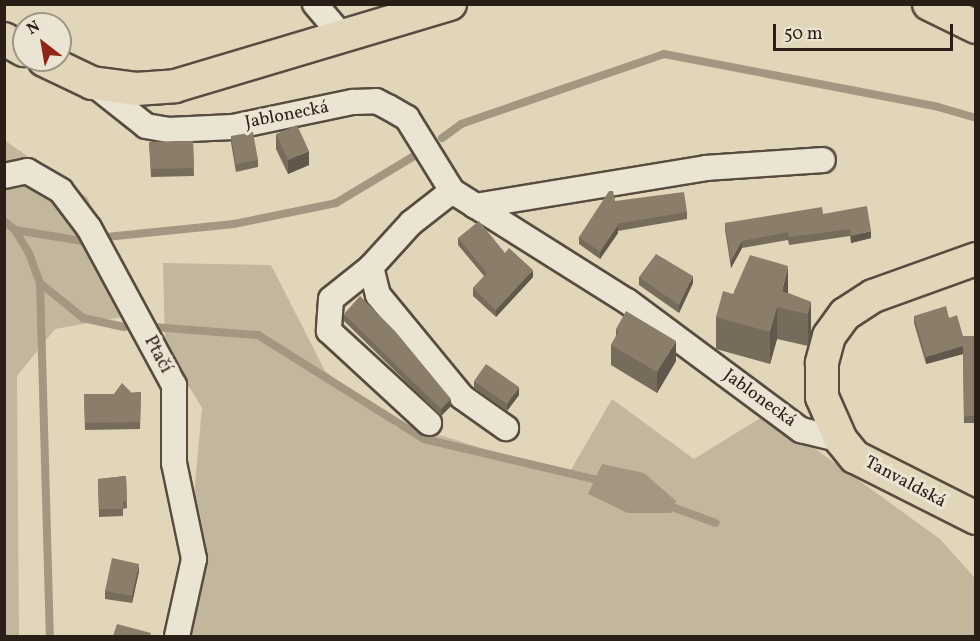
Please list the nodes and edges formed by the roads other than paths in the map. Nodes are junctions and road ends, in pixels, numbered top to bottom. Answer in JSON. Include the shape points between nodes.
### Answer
{"nodes":[{"id":1,"x":315,"y":4,"type":"edge"},
{"id":2,"x":450,"y":4,"type":"edge"},
{"id":3,"x":929,"y":4,"type":"edge"},
{"id":4,"x":975,"y":27,"type":"edge"},
{"id":5,"x":343,"y":37,"type":"junction"},
{"id":6,"x":69,"y":72,"type":"edge"},
{"id":7,"x":92,"y":83,"type":"junction"},
{"id":8,"x":823,"y":160,"type":"dead end"},
{"id":9,"x":4,"y":176,"type":"edge"},
{"id":10,"x":452,"y":191,"type":"junction"},
{"id":11,"x":475,"y":206,"type":"junction"},
{"id":12,"x":975,"y":260,"type":"edge"},
{"id":13,"x":371,"y":267,"type":"junction"},
{"id":14,"x":429,"y":423,"type":"dead end"},
{"id":15,"x":506,"y":428,"type":"dead end"},
{"id":16,"x":841,"y":440,"type":"junction"},
{"id":17,"x":975,"y":518,"type":"edge"},
{"id":18,"x":177,"y":636,"type":"edge"}],
"edges":[{"from":1,"to":5,"type":"street"},
{"from":2,"to":5,"type":"main road","name":"Jablonecká"},
{"from":3,"to":4,"type":"main road"},
{"from":5,"to":7,"type":"main road","name":"Jablonecká","via":[[175,86],[136,89]]},
{"from":6,"to":7,"type":"main road","name":"Jablonecká"},
{"from":7,"to":10,"type":"street","name":"Jablonecká","via":[[146,126],[168,130],[233,127],[353,102],[376,101],[406,118]]},
{"from":8,"to":11,"type":"street","via":[[705,168]]},
{"from":9,"to":18,"type":"street","name":"Ptačí","via":[[27,171],[61,191],[89,228],[174,385],[174,463],[194,559]]},
{"from":10,"to":11,"type":"street","name":"Jablonecká"},
{"from":10,"to":13,"type":"street","via":[[411,223]]},
{"from":11,"to":16,"type":"street","name":"Jablonecká","via":[[627,301],[801,430]]},
{"from":12,"to":16,"type":"main road","via":[[873,296],[829,336],[822,363],[822,397]]},
{"from":13,"to":14,"type":"street","via":[[331,299],[329,331]]},
{"from":13,"to":15,"type":"street","via":[[378,295],[462,397]]},
{"from":16,"to":17,"type":"main road","name":"Tanvaldská","via":[[855,457],[874,469]]}]}
